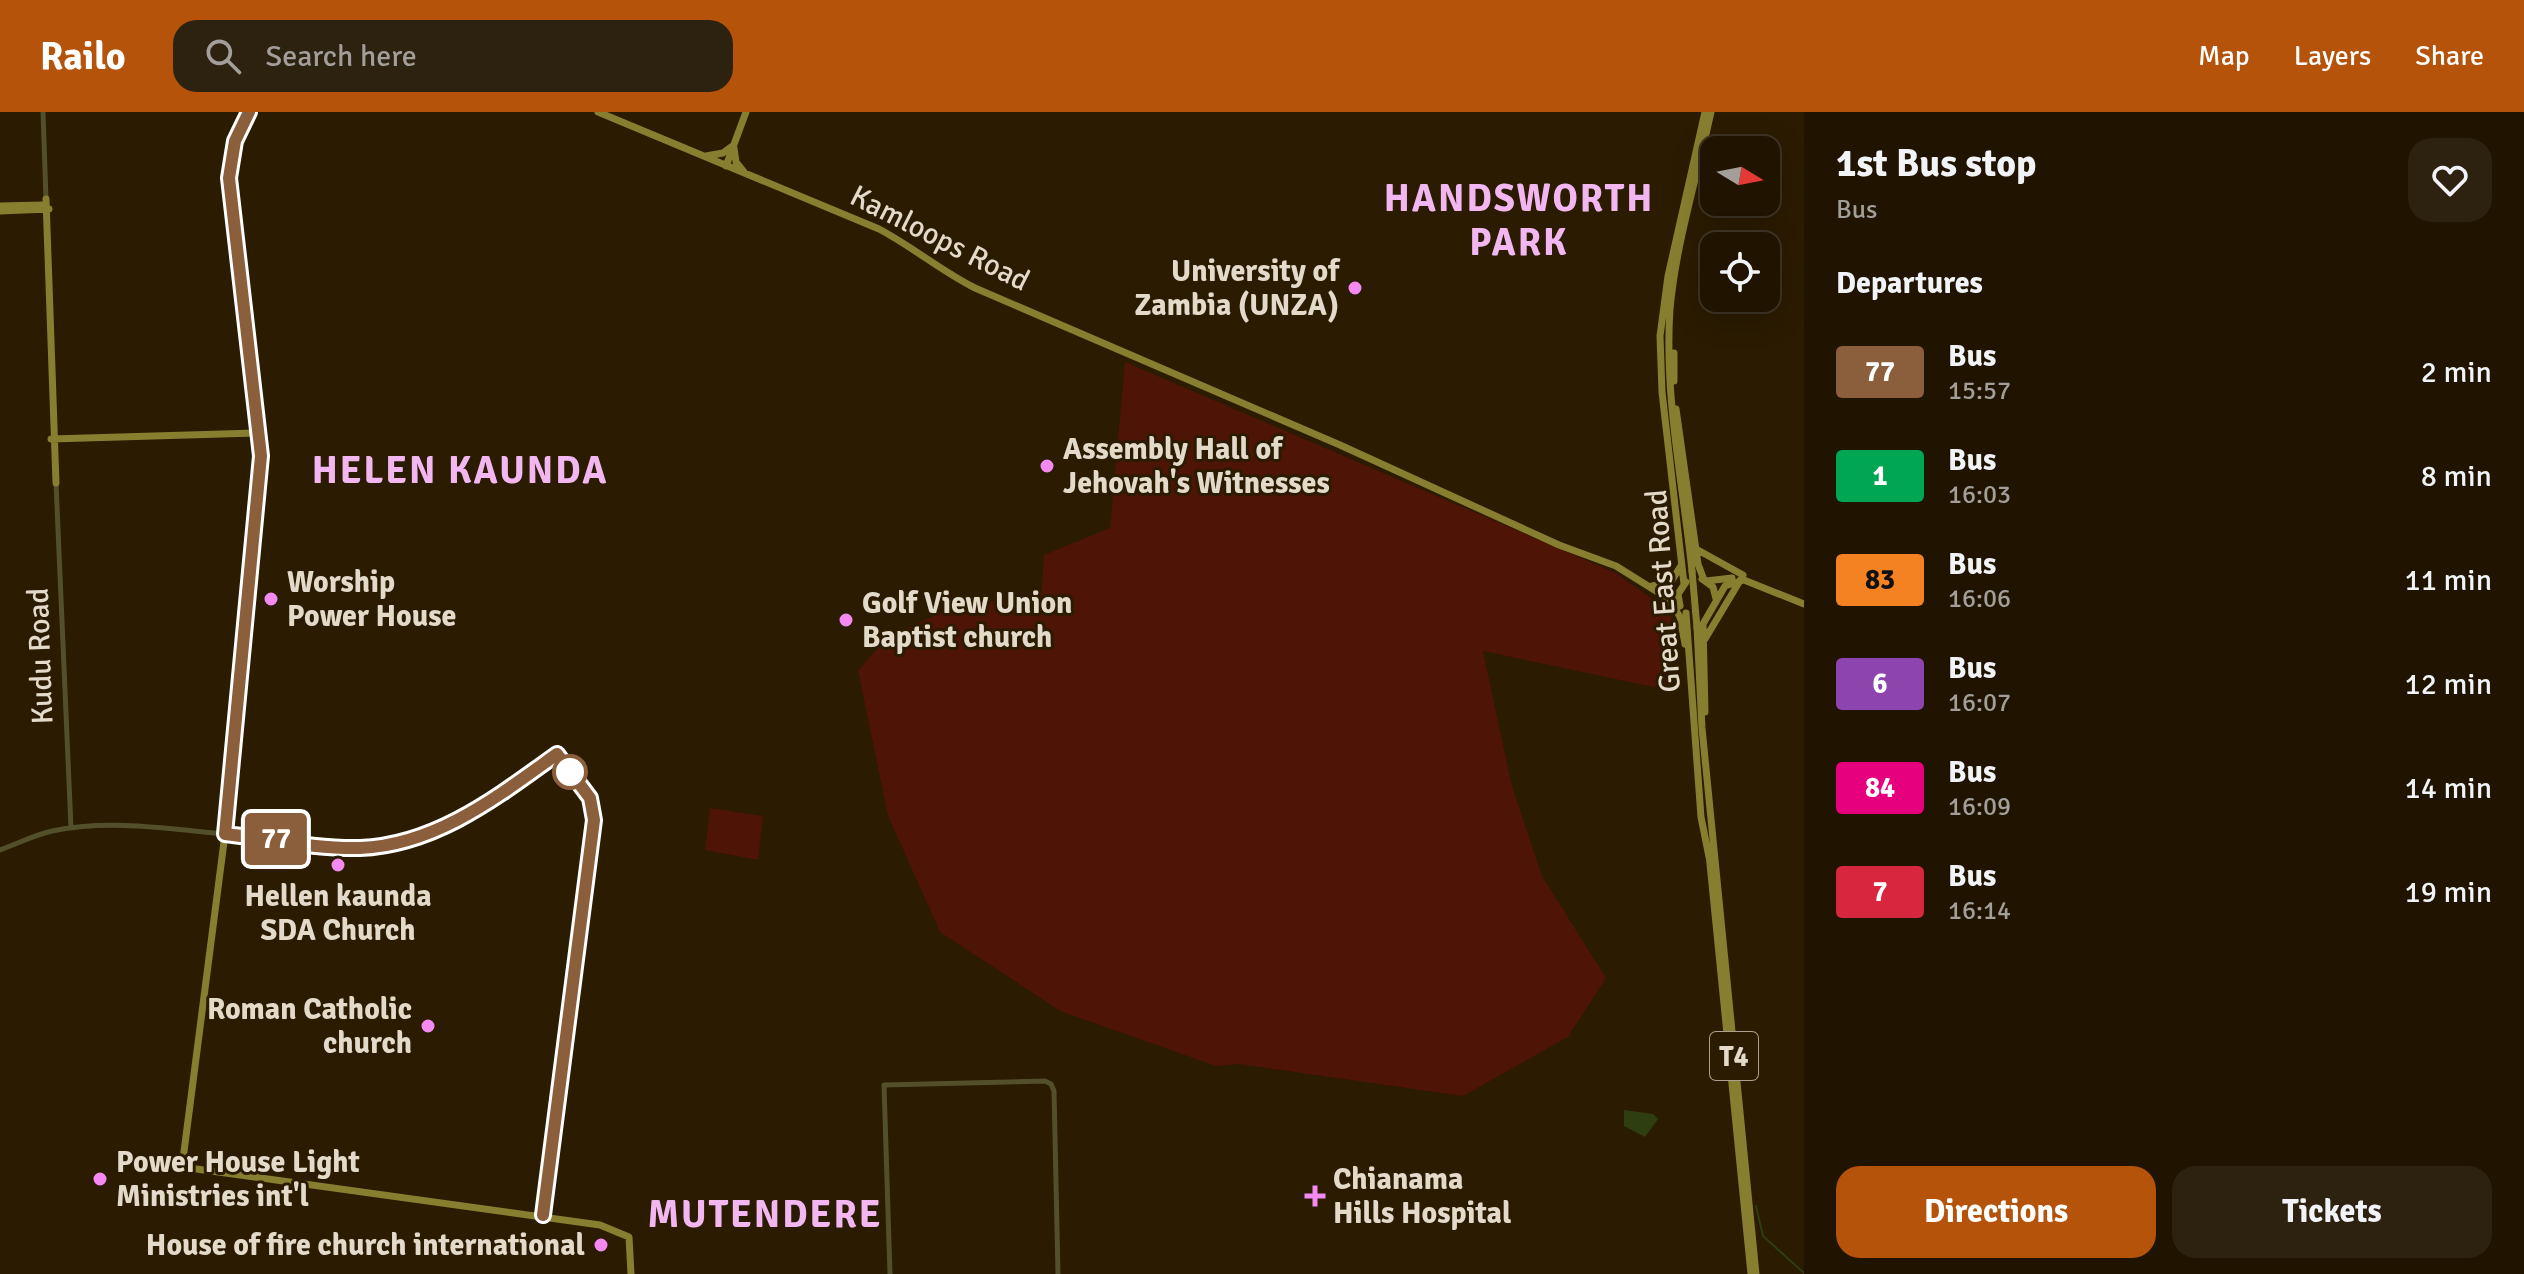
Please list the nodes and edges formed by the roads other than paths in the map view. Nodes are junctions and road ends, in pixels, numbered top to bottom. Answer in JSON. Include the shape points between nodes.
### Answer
{"nodes":[{"id":1,"x":43,"y":112,"type":"edge"},
{"id":2,"x":249,"y":112,"type":"edge"},
{"id":3,"x":598,"y":112,"type":"edge"},
{"id":4,"x":746,"y":112,"type":"edge"},
{"id":5,"x":1705,"y":112,"type":"edge"},
{"id":6,"x":1711,"y":112,"type":"edge"},
{"id":7,"x":735,"y":142,"type":"junction"},
{"id":8,"x":699,"y":154,"type":"junction"},
{"id":9,"x":726,"y":166,"type":"junction"},
{"id":10,"x":744,"y":173,"type":"junction"},
{"id":11,"x":45,"y":189,"type":"junction"},
{"id":12,"x":46,"y":205,"type":"junction"},
{"id":13,"x":32,"y":207,"type":"junction"},
{"id":14,"x":0,"y":209,"type":"edge"},
{"id":15,"x":45,"y":220,"type":"junction"},
{"id":16,"x":1667,"y":316,"type":"junction"},
{"id":17,"x":258,"y":431,"type":"junction"},
{"id":18,"x":54,"y":437,"type":"junction"},
{"id":19,"x":76,"y":439,"type":"junction"},
{"id":20,"x":56,"y":483,"type":"junction"},
{"id":21,"x":1696,"y":549,"type":"junction"},
{"id":22,"x":1682,"y":558,"type":"junction"},
{"id":23,"x":1743,"y":577,"type":"junction"},
{"id":24,"x":1705,"y":580,"type":"junction"},
{"id":25,"x":1682,"y":585,"type":"junction"},
{"id":26,"x":1651,"y":587,"type":"junction"},
{"id":27,"x":1716,"y":599,"type":"junction"},
{"id":28,"x":1669,"y":600,"type":"junction"},
{"id":29,"x":1804,"y":602,"type":"edge"},
{"id":30,"x":1683,"y":610,"type":"junction"},
{"id":31,"x":1710,"y":611,"type":"junction"},
{"id":32,"x":1703,"y":642,"type":"junction"},
{"id":33,"x":1687,"y":658,"type":"junction"},
{"id":34,"x":71,"y":828,"type":"junction"},
{"id":35,"x":225,"y":834,"type":"junction"},
{"id":36,"x":0,"y":850,"type":"edge"},
{"id":37,"x":1712,"y":861,"type":"junction"},
{"id":38,"x":543,"y":1215,"type":"junction"},
{"id":39,"x":631,"y":1274,"type":"edge"},
{"id":40,"x":890,"y":1274,"type":"edge"},
{"id":41,"x":1058,"y":1274,"type":"edge"},
{"id":42,"x":1753,"y":1274,"type":"edge"}],
"edges":[{"from":1,"to":11,"type":"street","name":"Kudu Road"},
{"from":2,"to":17,"type":"main road","via":[[235,141],[229,178]]},
{"from":3,"to":8,"type":"main road","name":"Kamloops Road"},
{"from":4,"to":7,"type":"main road"},
{"from":5,"to":16,"type":"main road","name":"Great East Road","number":"T4","via":[[1668,276]]},
{"from":6,"to":16,"type":"main road","name":"Great East Road","number":"T4"},
{"from":7,"to":8,"type":"main road","via":[[723,153]]},
{"from":7,"to":9,"type":"main road"},
{"from":7,"to":10,"type":"main road","via":[[736,162]]},
{"from":8,"to":9,"type":"main road","name":"Kamloops Road"},
{"from":9,"to":10,"type":"main road","name":"Kamloops Road"},
{"from":10,"to":26,"type":"main road","name":"Kamloops Road","via":[[879,229],[975,288],[1616,566]]},
{"from":11,"to":12,"type":"street","name":"Kudu Road"},
{"from":11,"to":13,"type":"main road"},
{"from":12,"to":13,"type":"main road"},
{"from":12,"to":15,"type":"main road","name":"Kudu Road"},
{"from":12,"to":18,"type":"main road","name":"Kudu Road"},
{"from":13,"to":14,"type":"main road"},
{"from":13,"to":15,"type":"main road"},
{"from":15,"to":18,"type":"main road","name":"Kudu Road"},
{"from":16,"to":21,"type":"main road","name":"Great East Road","number":"T4"},
{"from":16,"to":22,"type":"main road","name":"Great East Road","number":"T4","via":[[1660,336],[1662,392]]},
{"from":16,"to":37,"type":"main road","name":"Great East Road","number":"T4","bridge":true},
{"from":17,"to":18,"type":"main road"},
{"from":17,"to":19,"type":"main road"},
{"from":17,"to":35,"type":"main road","via":[[261,476]]},
{"from":18,"to":19,"type":"main road"},
{"from":18,"to":20,"type":"main road","name":"Kudu Road"},
{"from":19,"to":20,"type":"main road","via":[[62,447]]},
{"from":20,"to":34,"type":"street","name":"Kudu Road"},
{"from":21,"to":23,"type":"main road"},
{"from":21,"to":24,"type":"main road","name":"Great East Road","number":"T4"},
{"from":22,"to":25,"type":"main road","name":"Great East Road","number":"T4"},
{"from":22,"to":26,"type":"main road","via":[[1674,579]]},
{"from":23,"to":24,"type":"main road"},
{"from":23,"to":27,"type":"main road"},
{"from":23,"to":29,"type":"main road"},
{"from":23,"to":32,"type":"main road"},
{"from":24,"to":25,"type":"main road"},
{"from":24,"to":27,"type":"main road"},
{"from":25,"to":26,"type":"main road"},
{"from":25,"to":30,"type":"main road","via":[[1678,594]]},
{"from":26,"to":28,"type":"main road","name":"Kamloops Road"},
{"from":27,"to":31,"type":"main road"},
{"from":28,"to":30,"type":"main road","name":"Kamloops Road"},
{"from":28,"to":33,"type":"main road","via":[[1680,617]]},
{"from":30,"to":31,"type":"main road","via":[[1698,616]]},
{"from":30,"to":33,"type":"main road","name":"Great East Road","number":"T4"},
{"from":31,"to":32,"type":"main road","name":"Great East Road","number":"T4"},
{"from":32,"to":37,"type":"main road","name":"Great East Road","number":"T4","via":[[1717,833]]},
{"from":33,"to":37,"type":"main road","name":"Great East Road","number":"T4","via":[[1703,836]]},
{"from":34,"to":35,"type":"street"},
{"from":34,"to":36,"type":"street"},
{"from":35,"to":38,"type":"main road","via":[[182,1167]]},
{"from":35,"to":38,"type":"main road","via":[[349,848],[388,845],[425,836],[460,819],[557,754],[590,798],[594,820]]},
{"from":37,"to":42,"type":"main road","name":"Great East Road","number":"T4"},
{"from":38,"to":39,"type":"main road","via":[[625,1233],[631,1242]]},
{"from":40,"to":41,"type":"street","via":[[884,1085],[1045,1081],[1054,1091]]}]}
